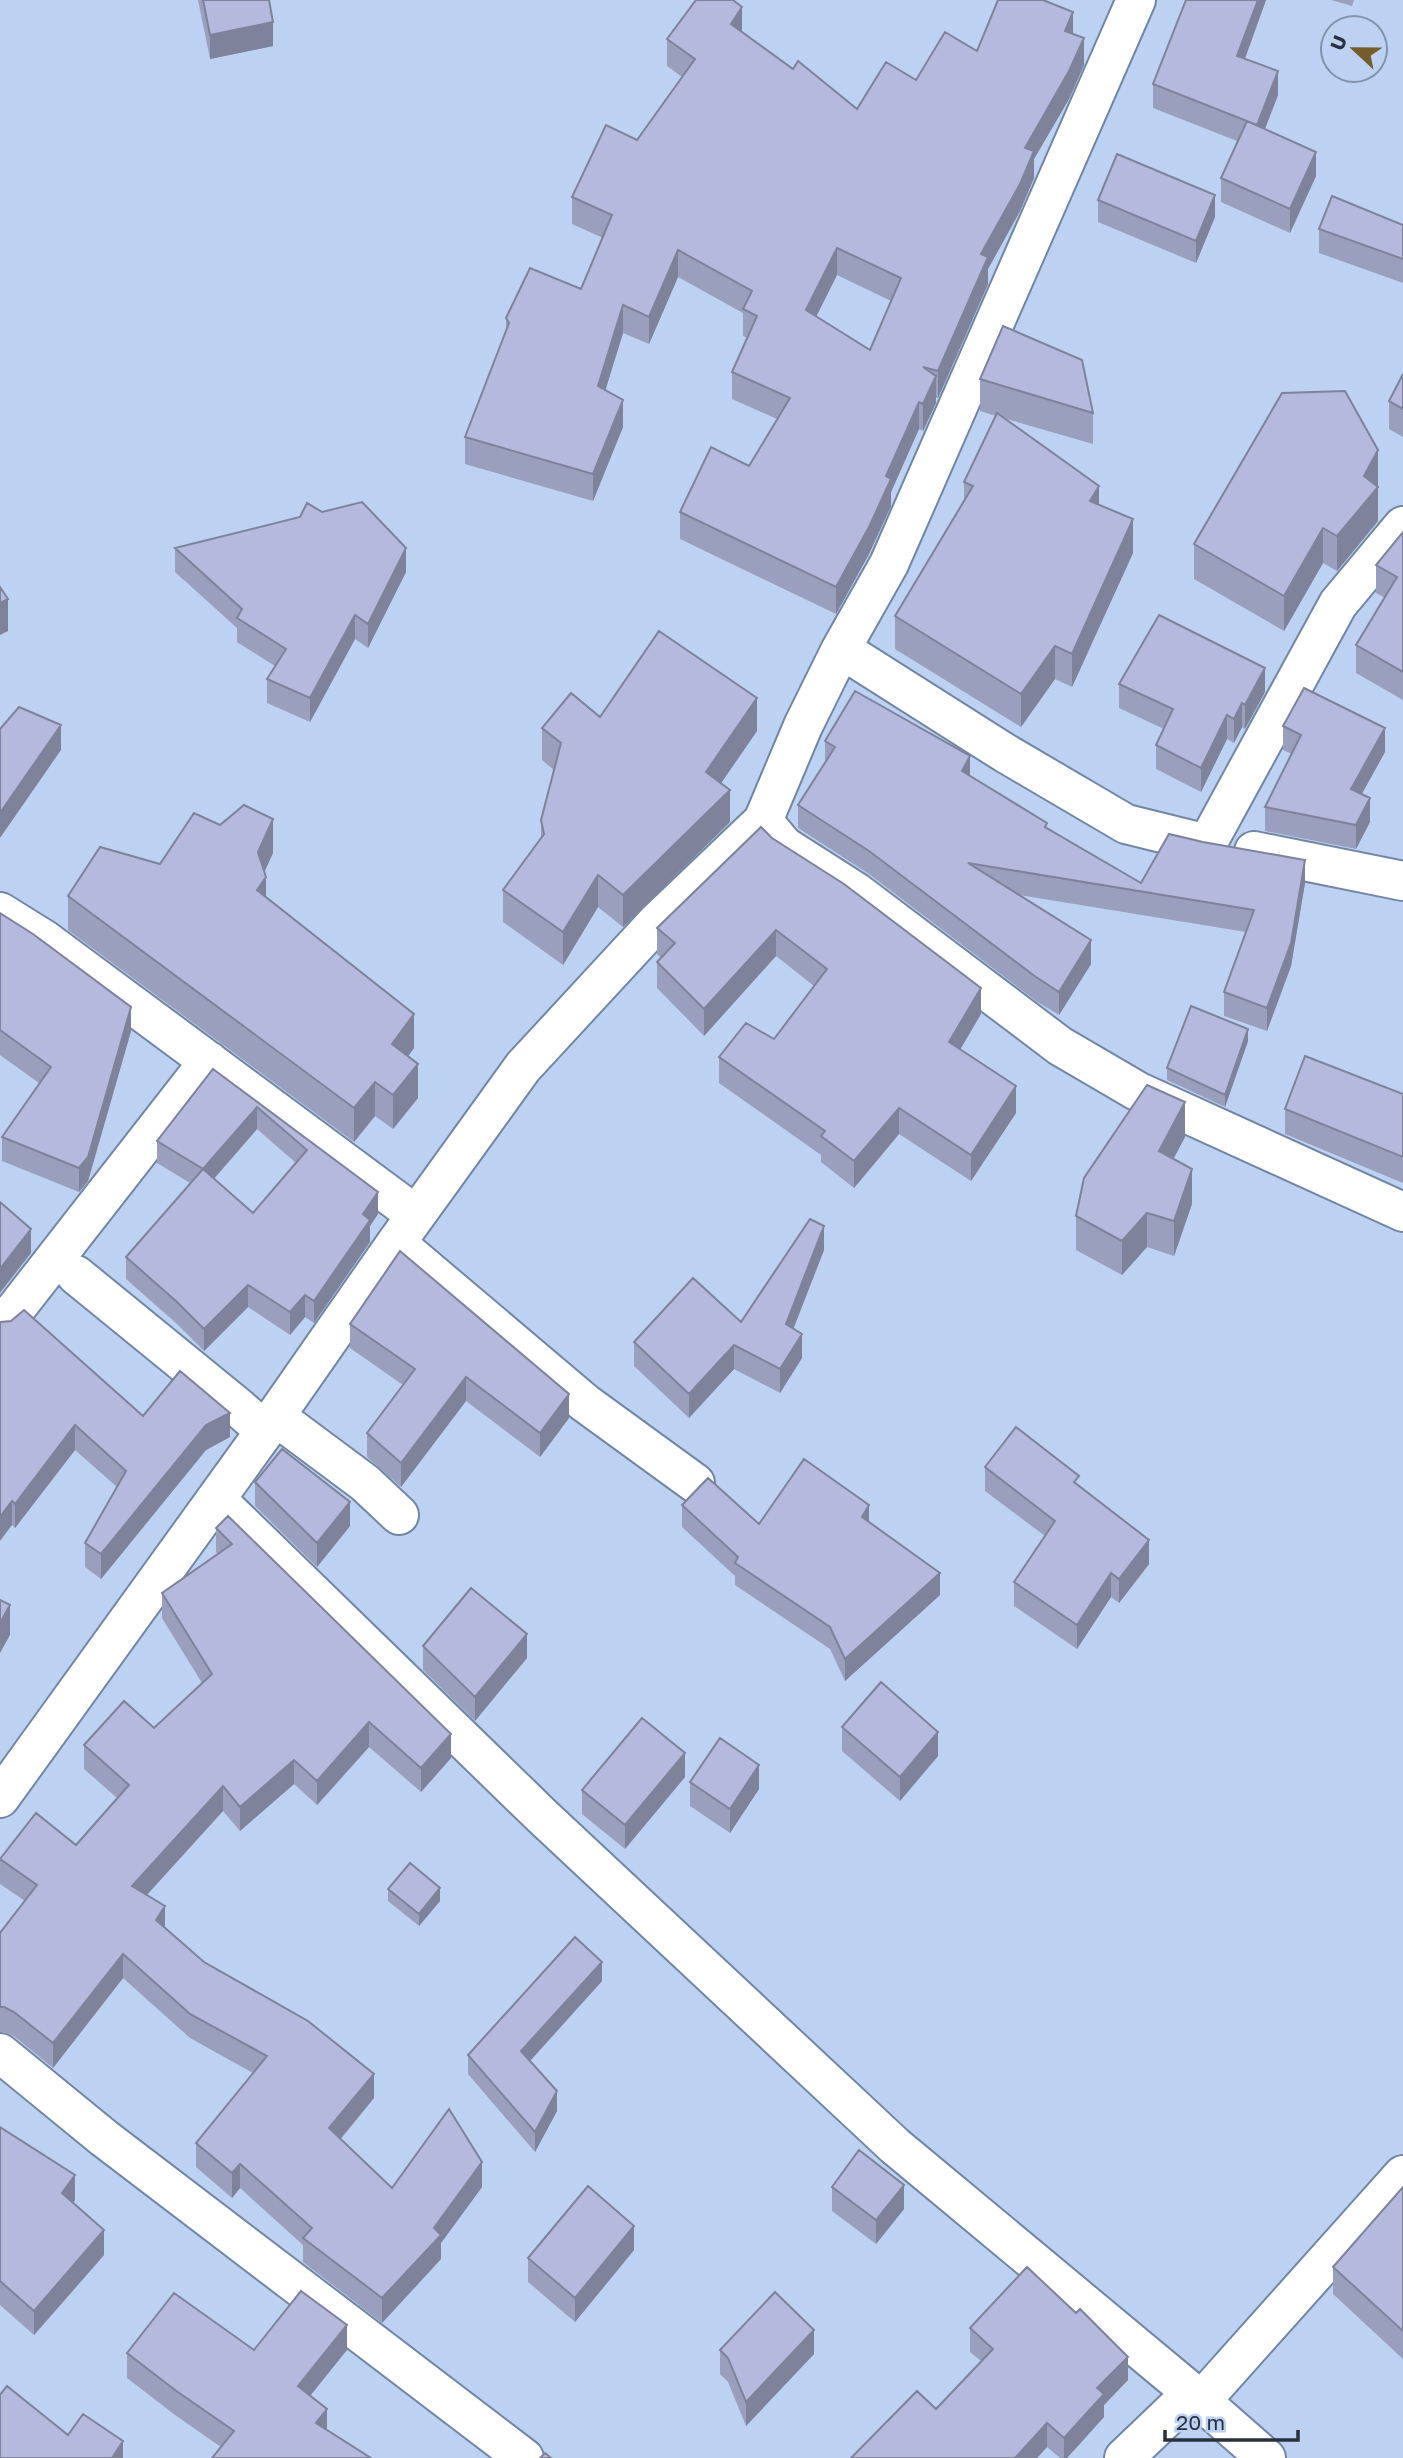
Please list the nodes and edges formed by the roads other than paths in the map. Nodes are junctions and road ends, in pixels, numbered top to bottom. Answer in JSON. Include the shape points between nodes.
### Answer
{"nodes":[{"id":1,"x":1136,"y":0,"type":"edge"},
{"id":2,"x":1403,"y":526,"type":"edge"},
{"id":3,"x":839,"y":655,"type":"junction"},
{"id":4,"x":763,"y":821,"type":"junction"},
{"id":5,"x":1207,"y":844,"type":"junction"},
{"id":6,"x":1403,"y":881,"type":"edge"},
{"id":7,"x":0,"y":912,"type":"edge"},
{"id":8,"x":209,"y":1061,"type":"junction"},
{"id":9,"x":1403,"y":1212,"type":"edge"},
{"id":10,"x":406,"y":1229,"type":"junction"},
{"id":11,"x":76,"y":1275,"type":"dead end"},
{"id":12,"x":3,"y":1325,"type":"edge"},
{"id":13,"x":270,"y":1424,"type":"junction"},
{"id":14,"x":695,"y":1483,"type":"dead end"},
{"id":15,"x":216,"y":1499,"type":"junction"},
{"id":16,"x":399,"y":1515,"type":"dead end"},
{"id":17,"x":0,"y":1798,"type":"edge"},
{"id":18,"x":0,"y":2053,"type":"edge"},
{"id":19,"x":1403,"y":2175,"type":"edge"},
{"id":20,"x":1197,"y":2397,"type":"junction"},
{"id":21,"x":524,"y":2458,"type":"edge"},
{"id":22,"x":1125,"y":2458,"type":"edge"},
{"id":23,"x":1266,"y":2458,"type":"edge"}],
"edges":[{"from":1,"to":3,"type":"street","via":[[889,564]]},
{"from":2,"to":5,"type":"street","via":[[1338,604]]},
{"from":3,"to":4,"type":"street"},
{"from":3,"to":5,"type":"street","via":[[1126,824]]},
{"from":4,"to":9,"type":"street","via":[[783,846],[856,892],[1060,1046],[1100,1071]]},
{"from":4,"to":10,"type":"street","via":[[657,922],[523,1066]]},
{"from":5,"to":6,"type":"street"},
{"from":7,"to":8,"type":"street","via":[[46,940]]},
{"from":8,"to":10,"type":"street"},
{"from":8,"to":12,"type":"street"},
{"from":10,"to":13,"type":"street"},
{"from":10,"to":14,"type":"street","via":[[585,1403]]},
{"from":11,"to":13,"type":"street","via":[[239,1408]]},
{"from":13,"to":15,"type":"street"},
{"from":13,"to":16,"type":"street","via":[[365,1483]]},
{"from":15,"to":17,"type":"street"},
{"from":15,"to":20,"type":"street","via":[[542,1816],[885,2136]]},
{"from":18,"to":21,"type":"street","via":[[104,2138]]},
{"from":19,"to":20,"type":"street"},
{"from":20,"to":22,"type":"street"},
{"from":20,"to":23,"type":"street"}]}
